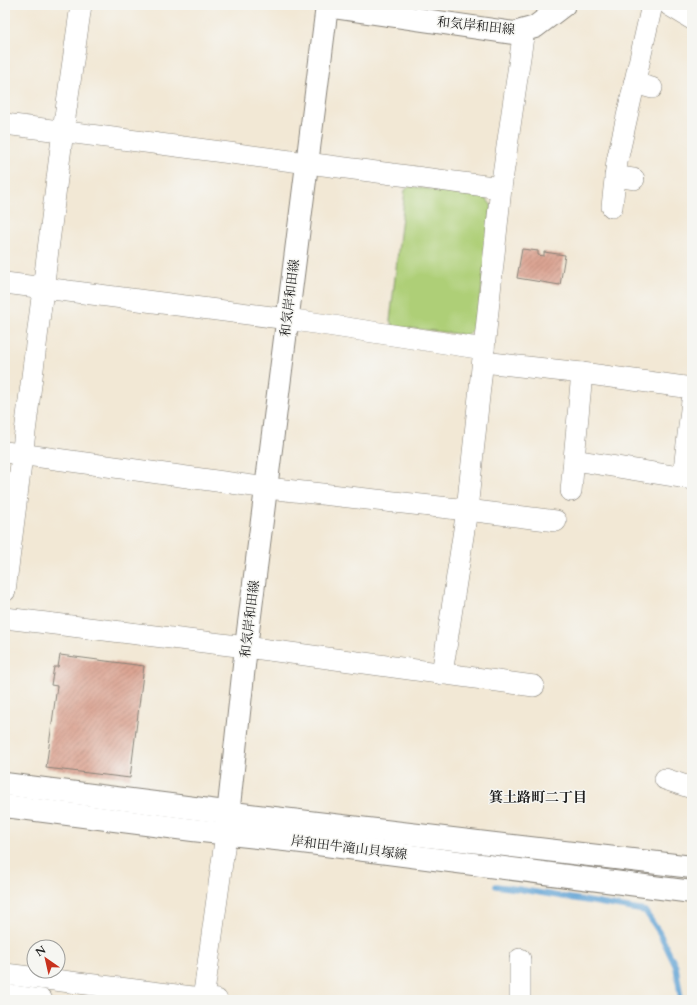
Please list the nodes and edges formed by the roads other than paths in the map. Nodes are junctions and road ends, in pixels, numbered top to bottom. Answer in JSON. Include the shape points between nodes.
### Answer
{"nodes":[{"id":1,"x":81,"y":5,"type":"edge"},
{"id":2,"x":324,"y":5,"type":"edge"},
{"id":3,"x":564,"y":5,"type":"edge"},
{"id":4,"x":652,"y":5,"type":"edge"},
{"id":5,"x":668,"y":5,"type":"edge"},
{"id":6,"x":692,"y":19,"type":"edge"},
{"id":7,"x":524,"y":30,"type":"junction"},
{"id":8,"x":5,"y":124,"type":"edge"},
{"id":9,"x":63,"y":131,"type":"junction"},
{"id":10,"x":307,"y":163,"type":"junction"},
{"id":11,"x":501,"y":188,"type":"junction"},
{"id":12,"x":612,"y":207,"type":"dead end"},
{"id":13,"x":5,"y":283,"type":"edge"},
{"id":14,"x":43,"y":288,"type":"junction"},
{"id":15,"x":288,"y":319,"type":"junction"},
{"id":16,"x":484,"y":355,"type":"junction"},
{"id":17,"x":582,"y":373,"type":"junction"},
{"id":18,"x":692,"y":388,"type":"edge"},
{"id":19,"x":692,"y":401,"type":"edge"},
{"id":20,"x":14,"y":452,"type":"edge"},
{"id":21,"x":574,"y":460,"type":"junction"},
{"id":22,"x":688,"y":479,"type":"edge"},
{"id":23,"x":266,"y":488,"type":"junction"},
{"id":24,"x":571,"y":491,"type":"dead end"},
{"id":25,"x":467,"y":510,"type":"junction"},
{"id":26,"x":556,"y":521,"type":"dead end"},
{"id":27,"x":5,"y":591,"type":"edge"},
{"id":28,"x":5,"y":618,"type":"edge"},
{"id":29,"x":246,"y":647,"type":"junction"},
{"id":30,"x":442,"y":674,"type":"junction"},
{"id":31,"x":534,"y":686,"type":"dead end"},
{"id":32,"x":665,"y":779,"type":"dead end"},
{"id":33,"x":5,"y":784,"type":"edge"},
{"id":34,"x":692,"y":788,"type":"edge"},
{"id":35,"x":5,"y":806,"type":"edge"},
{"id":36,"x":229,"y":813,"type":"junction"},
{"id":37,"x":226,"y":834,"type":"junction"},
{"id":38,"x":692,"y":867,"type":"edge"},
{"id":39,"x":692,"y":892,"type":"edge"},
{"id":40,"x":520,"y":959,"type":"dead end"},
{"id":41,"x":5,"y":974,"type":"edge"},
{"id":42,"x":42,"y":993,"type":"edge"},
{"id":43,"x":5,"y":995,"type":"edge"},
{"id":44,"x":208,"y":999,"type":"edge"},
{"id":45,"x":520,"y":1000,"type":"edge"}],
"edges":[{"from":1,"to":9,"type":"street"},
{"from":2,"to":7,"type":"main road","name":"和気岸和田線","via":[[514,33]]},
{"from":2,"to":10,"type":"main road","name":"和気岸和田線"},
{"from":3,"to":7,"type":"main road","name":"和気岸和田線","via":[[535,27]]},
{"from":4,"to":12,"type":"street","via":[[643,86],[617,161],[625,177]]},
{"from":5,"to":6,"type":"street"},
{"from":7,"to":11,"type":"street"},
{"from":8,"to":9,"type":"street"},
{"from":9,"to":10,"type":"street"},
{"from":9,"to":14,"type":"street"},
{"from":10,"to":11,"type":"street"},
{"from":10,"to":15,"type":"main road","name":"和気岸和田線"},
{"from":11,"to":16,"type":"street"},
{"from":13,"to":14,"type":"street"},
{"from":14,"to":15,"type":"street"},
{"from":14,"to":20,"type":"street"},
{"from":15,"to":16,"type":"street"},
{"from":15,"to":23,"type":"main road","name":"和気岸和田線"},
{"from":16,"to":17,"type":"street"},
{"from":16,"to":25,"type":"street"},
{"from":17,"to":18,"type":"street"},
{"from":17,"to":21,"type":"street"},
{"from":19,"to":22,"type":"street"},
{"from":20,"to":23,"type":"street"},
{"from":20,"to":27,"type":"street"},
{"from":21,"to":22,"type":"street"},
{"from":21,"to":24,"type":"street"},
{"from":23,"to":25,"type":"street"},
{"from":23,"to":29,"type":"main road","name":"和気岸和田線"},
{"from":25,"to":26,"type":"street"},
{"from":25,"to":30,"type":"street"},
{"from":28,"to":29,"type":"street"},
{"from":29,"to":30,"type":"street"},
{"from":29,"to":36,"type":"main road","name":"和気岸和田線"},
{"from":30,"to":31,"type":"street"},
{"from":32,"to":34,"type":"street"},
{"from":33,"to":36,"type":"main road","name":"岸和田牛滝山貝塚線"},
{"from":35,"to":37,"type":"main road","name":"岸和田牛滝山貝塚線"},
{"from":36,"to":37,"type":"main road","name":"和気岸和田線"},
{"from":36,"to":38,"type":"main road","name":"岸和田牛滝山貝塚線"},
{"from":37,"to":39,"type":"main road","name":"岸和田牛滝山貝塚線"},
{"from":37,"to":44,"type":"street"},
{"from":40,"to":45,"type":"street"},
{"from":41,"to":42,"type":"street"},
{"from":42,"to":43,"type":"street"},
{"from":42,"to":44,"type":"street"}]}
